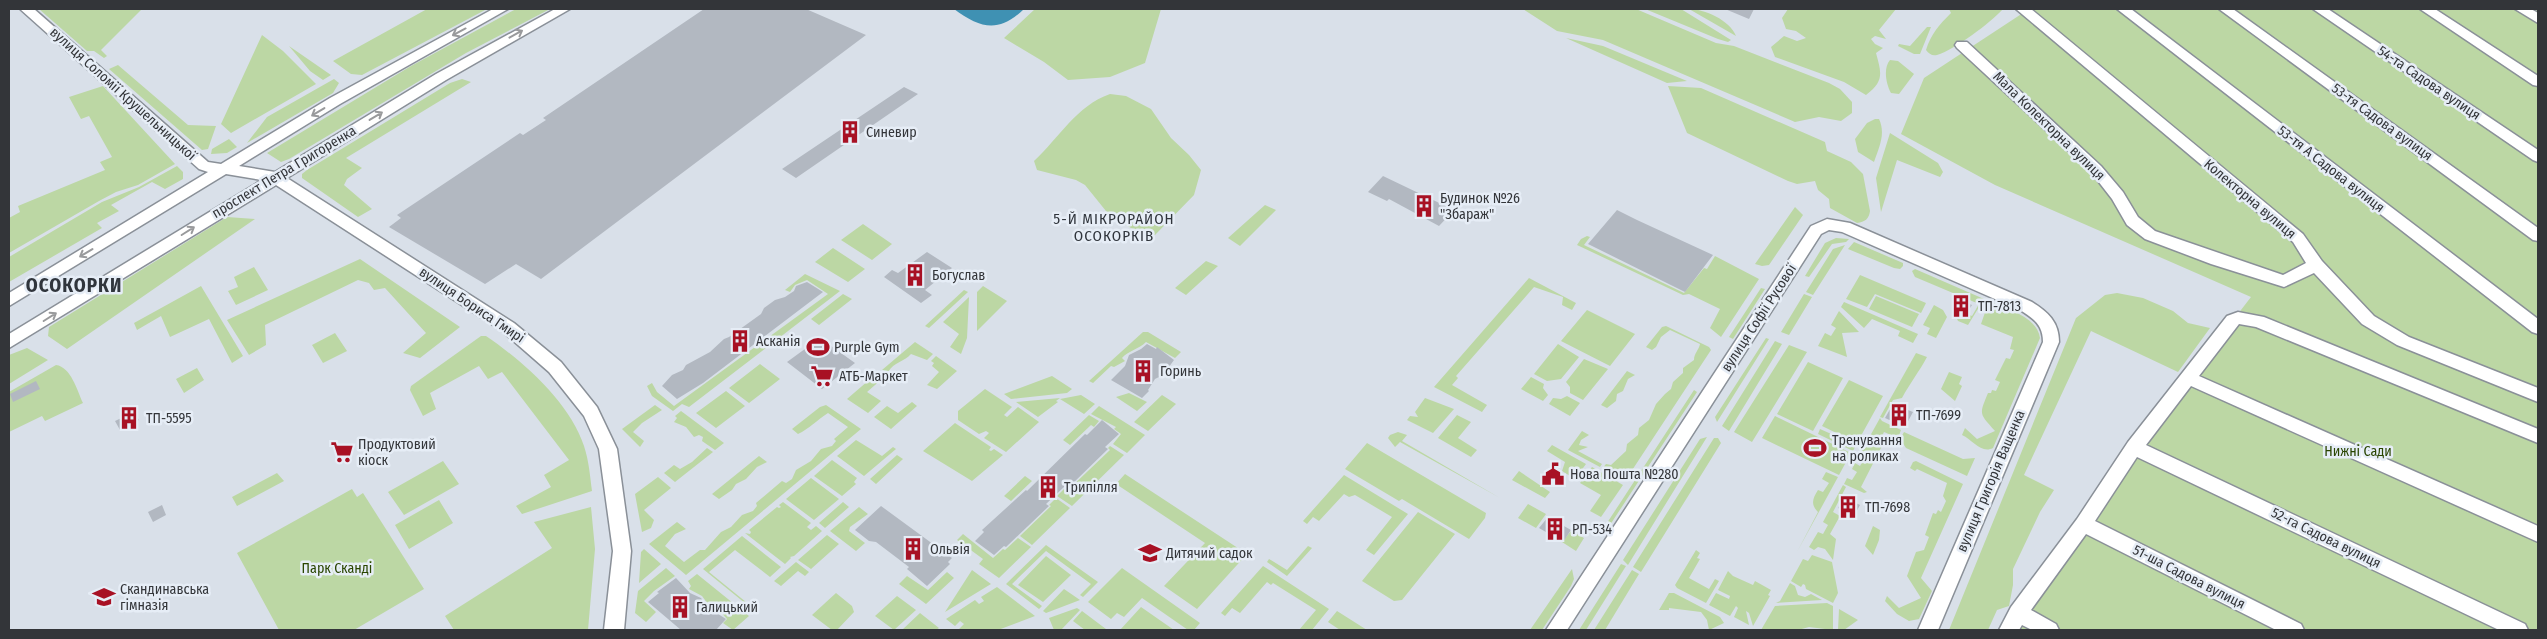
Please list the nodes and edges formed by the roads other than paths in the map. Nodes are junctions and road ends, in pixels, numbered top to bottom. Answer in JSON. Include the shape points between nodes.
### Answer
{"nodes":[{"id":1,"x":27,"y":9,"type":"edge"},
{"id":2,"x":502,"y":9,"type":"edge"},
{"id":3,"x":564,"y":9,"type":"edge"},
{"id":4,"x":2024,"y":9,"type":"edge"},
{"id":5,"x":2123,"y":9,"type":"edge"},
{"id":6,"x":2225,"y":9,"type":"edge"},
{"id":7,"x":2320,"y":9,"type":"edge"},
{"id":8,"x":2427,"y":9,"type":"edge"},
{"id":9,"x":2522,"y":9,"type":"edge"},
{"id":10,"x":2538,"y":19,"type":"edge"},
{"id":11,"x":1962,"y":45,"type":"dead end"},
{"id":12,"x":2538,"y":82,"type":"edge"},
{"id":13,"x":2538,"y":157,"type":"edge"},
{"id":14,"x":224,"y":169,"type":"junction"},
{"id":15,"x":274,"y":178,"type":"junction"},
{"id":16,"x":2538,"y":236,"type":"edge"},
{"id":17,"x":2316,"y":265,"type":"junction"},
{"id":18,"x":9,"y":300,"type":"edge"},
{"id":19,"x":2538,"y":328,"type":"edge"},
{"id":20,"x":2052,"y":332,"type":"joint"},
{"id":21,"x":9,"y":342,"type":"edge"},
{"id":22,"x":2188,"y":378,"type":"junction"},
{"id":23,"x":2538,"y":395,"type":"edge"},
{"id":24,"x":2538,"y":436,"type":"edge"},
{"id":25,"x":2134,"y":447,"type":"junction"},
{"id":26,"x":2083,"y":524,"type":"junction"},
{"id":27,"x":2538,"y":534,"type":"edge"},
{"id":28,"x":2014,"y":622,"type":"edge"},
{"id":29,"x":614,"y":630,"type":"edge"},
{"id":30,"x":1556,"y":630,"type":"edge"},
{"id":31,"x":1928,"y":630,"type":"edge"},
{"id":32,"x":2049,"y":630,"type":"edge"},
{"id":33,"x":2294,"y":630,"type":"edge"},
{"id":34,"x":2518,"y":630,"type":"edge"}],
"edges":[{"from":1,"to":14,"type":"street","name":"вулиця Соломії Крушельницької","via":[[204,166]]},
{"from":2,"to":14,"type":"street","one_way":true,"via":[[391,69]]},
{"from":15,"to":3,"type":"street","name":"проспект Петра Григоренка","one_way":true,"via":[[441,77]]},
{"from":4,"to":17,"type":"street","name":"Колекторна вулиця","via":[[2298,238]]},
{"from":5,"to":19,"type":"street","name":"53-тя А Садова вулиця"},
{"from":6,"to":16,"type":"street","name":"53-тя Садова вулиця"},
{"from":7,"to":13,"type":"street","name":"54-та Садова вулиця"},
{"from":8,"to":12,"type":"street"},
{"from":9,"to":10,"type":"street"},
{"from":11,"to":17,"type":"street","name":"Мала Колекторна вулиця","via":[[2096,169],[2118,196],[2132,221],[2150,234],[2284,281]]},
{"from":14,"to":15,"type":"street","name":"вулиця Соломії Крушельницької"},
{"from":14,"to":18,"type":"street","one_way":true},
{"from":21,"to":15,"type":"street","name":"проспект Петра Григоренка","one_way":true},
{"from":15,"to":29,"type":"street","name":"вулиця Бориса Гмирі","via":[[508,326],[555,367],[581,397],[603,436],[615,493],[622,551]]},
{"from":17,"to":23,"type":"street","name":"Колекторна вулиця","via":[[2368,320],[2403,341]]},
{"from":20,"to":30,"type":"street","name":"вулиця Софії Русової","via":[[2041,314],[2026,306],[1845,227],[1821,226]]},
{"from":20,"to":31,"type":"street","name":"вулиця Григорія Ващенка","via":[[2051,342]]},
{"from":22,"to":24,"type":"street","via":[[2233,320],[2258,321]]},
{"from":22,"to":25,"type":"street"},
{"from":22,"to":27,"type":"street"},
{"from":25,"to":26,"type":"street"},
{"from":25,"to":34,"type":"street","name":"52-га Садова вулиця"},
{"from":26,"to":28,"type":"street"},
{"from":26,"to":33,"type":"street","name":"51-ша Садова вулиця"},
{"from":28,"to":32,"type":"street"}]}
